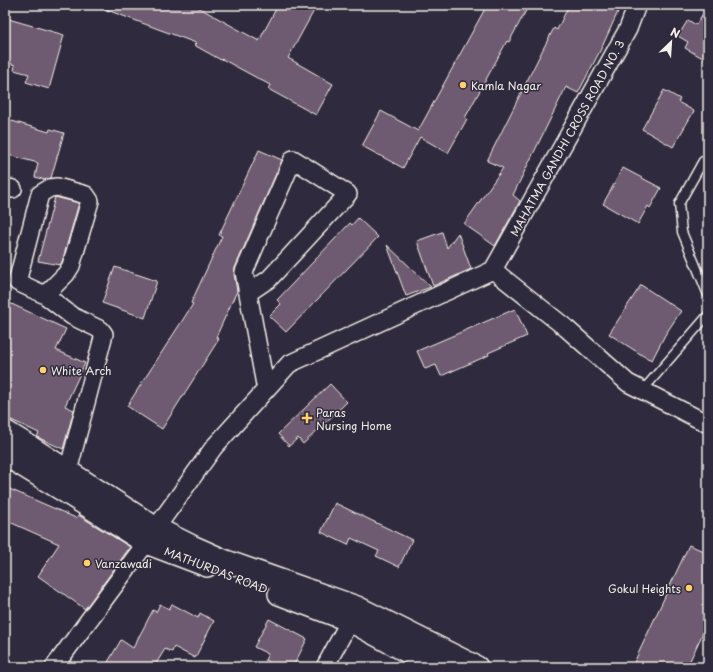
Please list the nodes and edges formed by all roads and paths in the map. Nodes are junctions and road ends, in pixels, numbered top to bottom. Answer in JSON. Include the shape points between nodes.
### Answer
{"nodes":[{"id":1,"x":637,"y":5,"type":"edge"},
{"id":2,"x":708,"y":162,"type":"edge"},
{"id":3,"x":493,"y":270,"type":"junction"},
{"id":4,"x":11,"y":284,"type":"edge"},
{"id":5,"x":248,"y":293,"type":"junction"},
{"id":6,"x":45,"y":295,"type":"junction"},
{"id":7,"x":708,"y":295,"type":"edge"},
{"id":8,"x":708,"y":315,"type":"edge"},
{"id":9,"x":266,"y":390,"type":"junction"},
{"id":10,"x":643,"y":390,"type":"junction"},
{"id":11,"x":708,"y":424,"type":"edge"},
{"id":12,"x":5,"y":431,"type":"edge"},
{"id":13,"x":5,"y":455,"type":"edge"},
{"id":14,"x":65,"y":481,"type":"junction"},
{"id":15,"x":151,"y":535,"type":"junction"},
{"id":16,"x":353,"y":614,"type":"junction"},
{"id":17,"x":54,"y":667,"type":"edge"},
{"id":18,"x":325,"y":667,"type":"edge"},
{"id":19,"x":436,"y":667,"type":"edge"},
{"id":20,"x":477,"y":667,"type":"edge"}],
"edges":[{"from":1,"to":3,"type":"street","name":"MAHATMA GANDHI CROSS ROAD NO. 3","via":[[628,29]]},
{"from":2,"to":7,"type":"lane","via":[[703,161],[679,204],[682,232]]},
{"from":3,"to":9,"type":"street","via":[[289,364]]},
{"from":3,"to":10,"type":"street","via":[[566,328],[628,383]]},
{"from":4,"to":6,"type":"street"},
{"from":4,"to":6,"type":"street","via":[[40,194],[57,187],[86,195],[90,201],[71,266]]},
{"from":5,"to":5,"type":"street","via":[[244,272],[293,159],[348,194],[269,279]]},
{"from":5,"to":9,"type":"street"},
{"from":6,"to":14,"type":"street","via":[[72,316],[101,330],[104,334]]},
{"from":8,"to":10,"type":"lane"},
{"from":9,"to":15,"type":"street","via":[[214,447]]},
{"from":10,"to":11,"type":"street"},
{"from":12,"to":14,"type":"street"},
{"from":13,"to":14,"type":"street"},
{"from":14,"to":15,"type":"street","name":"MATHURDAS ROAD"},
{"from":15,"to":16,"type":"street","name":"MATHURDAS ROAD"},
{"from":15,"to":17,"type":"street"},
{"from":16,"to":18,"type":"street"},
{"from":16,"to":19,"type":"street","name":"MATHURDAS ROAD"},
{"from":16,"to":20,"type":"street"}]}
